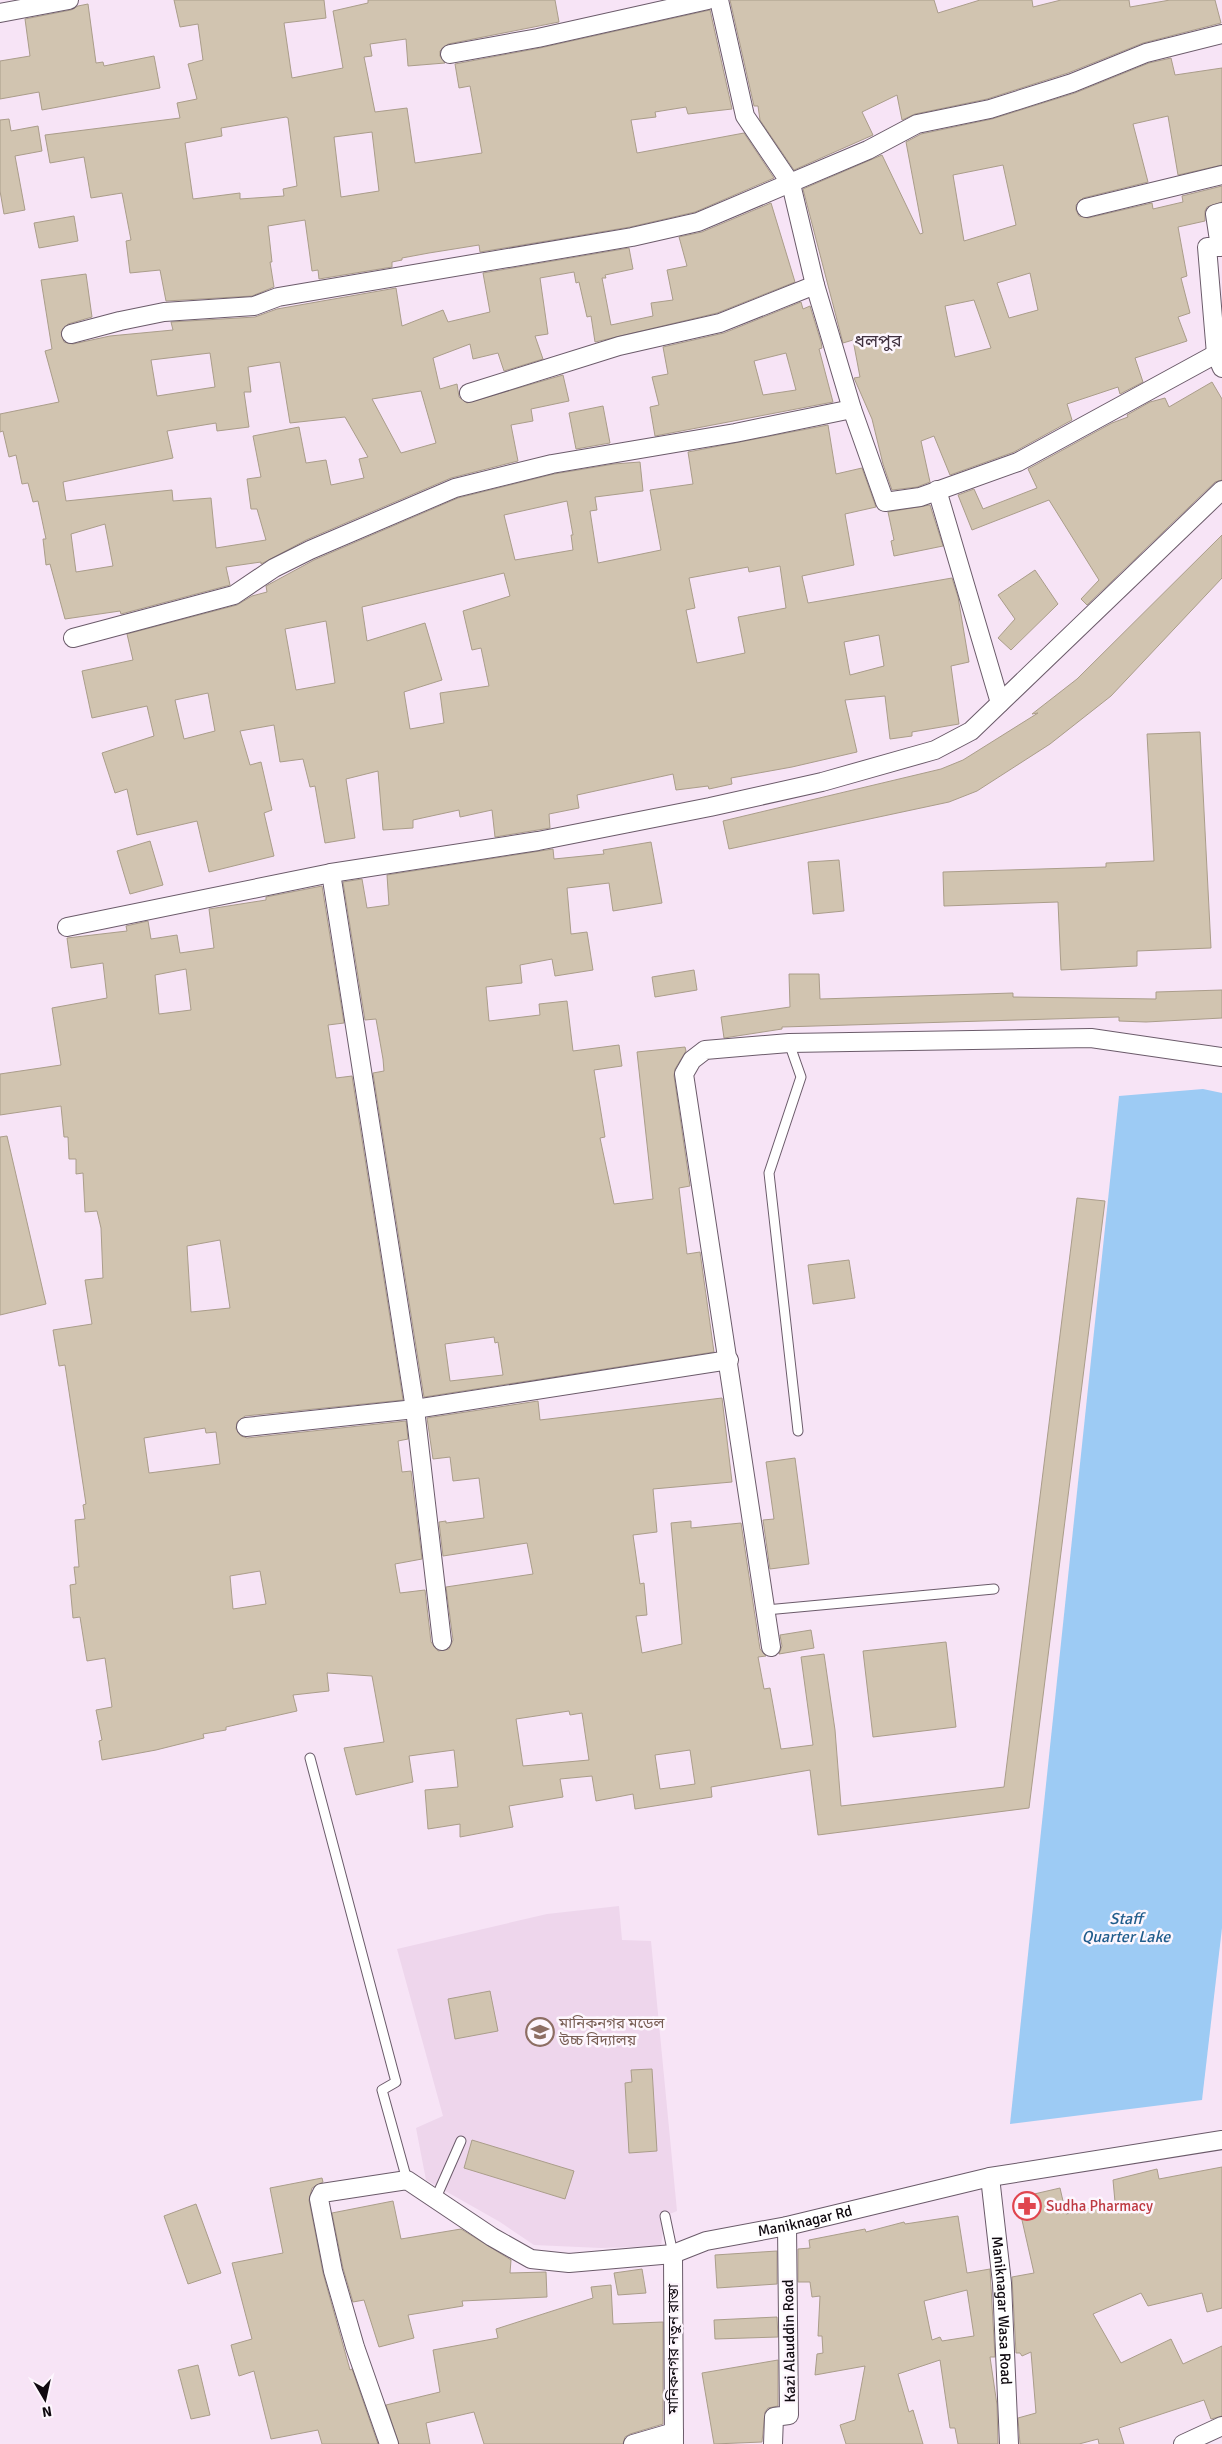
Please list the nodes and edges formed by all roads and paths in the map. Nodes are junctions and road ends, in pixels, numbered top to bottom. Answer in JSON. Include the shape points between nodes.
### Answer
{"nodes":[{"id":1,"x":69,"y":0,"type":"edge"},
{"id":2,"x":708,"y":0,"type":"edge"},
{"id":3,"x":718,"y":0,"type":"edge"},
{"id":4,"x":0,"y":13,"type":"edge"},
{"id":5,"x":1222,"y":34,"type":"edge"},
{"id":6,"x":450,"y":54,"type":"dead end"},
{"id":7,"x":1222,"y":175,"type":"edge"},
{"id":8,"x":791,"y":184,"type":"junction"},
{"id":9,"x":1086,"y":208,"type":"dead end"},
{"id":10,"x":1222,"y":212,"type":"edge"},
{"id":11,"x":816,"y":285,"type":"junction"},
{"id":12,"x":71,"y":334,"type":"dead end"},
{"id":13,"x":1219,"y":361,"type":"edge"},
{"id":14,"x":469,"y":393,"type":"dead end"},
{"id":15,"x":852,"y":409,"type":"junction"},
{"id":16,"x":937,"y":490,"type":"junction"},
{"id":17,"x":1222,"y":490,"type":"edge"},
{"id":18,"x":73,"y":638,"type":"dead end"},
{"id":19,"x":1000,"y":703,"type":"junction"},
{"id":20,"x":331,"y":874,"type":"junction"},
{"id":21,"x":68,"y":927,"type":"dead end"},
{"id":22,"x":789,"y":1043,"type":"junction"},
{"id":23,"x":1222,"y":1057,"type":"edge"},
{"id":24,"x":729,"y":1360,"type":"junction"},
{"id":25,"x":415,"y":1409,"type":"junction"},
{"id":26,"x":246,"y":1427,"type":"dead end"},
{"id":27,"x":798,"y":1431,"type":"dead end"},
{"id":28,"x":994,"y":1589,"type":"dead end"},
{"id":29,"x":766,"y":1610,"type":"junction"},
{"id":30,"x":442,"y":1641,"type":"dead end"},
{"id":31,"x":771,"y":1648,"type":"dead end"},
{"id":32,"x":310,"y":1758,"type":"dead end"},
{"id":33,"x":1222,"y":2140,"type":"edge"},
{"id":34,"x":461,"y":2141,"type":"dead end"},
{"id":35,"x":990,"y":2177,"type":"junction"},
{"id":36,"x":407,"y":2180,"type":"junction"},
{"id":37,"x":435,"y":2200,"type":"junction"},
{"id":38,"x":665,"y":2216,"type":"dead end"},
{"id":39,"x":787,"y":2226,"type":"junction"},
{"id":40,"x":673,"y":2254,"type":"junction"},
{"id":41,"x":1222,"y":2426,"type":"edge"},
{"id":42,"x":674,"y":2438,"type":"edge"},
{"id":43,"x":389,"y":2444,"type":"edge"},
{"id":44,"x":633,"y":2444,"type":"edge"},
{"id":45,"x":773,"y":2444,"type":"edge"},
{"id":46,"x":1009,"y":2444,"type":"edge"},
{"id":47,"x":1183,"y":2444,"type":"edge"}],
"edges":[{"from":1,"to":4,"type":"street"},
{"from":2,"to":6,"type":"street"},
{"from":3,"to":8,"type":"street","via":[[746,116]]},
{"from":5,"to":8,"type":"street","via":[[1146,53],[1072,83],[990,109],[917,124]]},
{"from":7,"to":9,"type":"street"},
{"from":8,"to":11,"type":"street"},
{"from":8,"to":12,"type":"street","via":[[698,222],[632,236],[278,297],[254,306],[164,312]]},
{"from":10,"to":13,"type":"street","via":[[1215,214],[1220,247],[1207,247]]},
{"from":11,"to":14,"type":"street","via":[[720,323],[619,346]]},
{"from":11,"to":15,"type":"street"},
{"from":13,"to":16,"type":"street","via":[[1018,462]]},
{"from":15,"to":16,"type":"street","via":[[885,502],[920,497]]},
{"from":15,"to":18,"type":"street","via":[[735,433],[552,464],[455,488],[310,550],[274,568],[234,595]]},
{"from":16,"to":19,"type":"street"},
{"from":17,"to":19,"type":"street"},
{"from":19,"to":20,"type":"street","via":[[971,731],[935,750],[822,782],[538,841]]},
{"from":20,"to":21,"type":"street"},
{"from":20,"to":25,"type":"street"},
{"from":22,"to":23,"type":"street","via":[[1091,1038]]},
{"from":22,"to":24,"type":"street","via":[[705,1050],[692,1060],[684,1074]]},
{"from":22,"to":27,"type":"lane","via":[[801,1077],[769,1173]]},
{"from":24,"to":25,"type":"street"},
{"from":24,"to":29,"type":"street"},
{"from":25,"to":26,"type":"street"},
{"from":25,"to":30,"type":"street"},
{"from":28,"to":29,"type":"lane"},
{"from":29,"to":31,"type":"street"},
{"from":32,"to":36,"type":"lane","via":[[396,2082],[382,2090]]},
{"from":33,"to":35,"type":"street","name":"Maniknagar Rd"},
{"from":34,"to":37,"type":"lane"},
{"from":35,"to":39,"type":"street","name":"Maniknagar Rd"},
{"from":35,"to":46,"type":"street","name":"Maniknagar Wasa Road","via":[[1002,2283]]},
{"from":36,"to":37,"type":"street","name":"Maniknagar Rd"},
{"from":36,"to":43,"type":"street","via":[[322,2192],[319,2200],[333,2271]]},
{"from":37,"to":40,"type":"street","name":"Maniknagar Rd","via":[[531,2259],[569,2263]]},
{"from":38,"to":40,"type":"lane"},
{"from":39,"to":40,"type":"street","name":"Maniknagar Rd","via":[[706,2242]]},
{"from":39,"to":45,"type":"street","name":"Kazi Alauddin Road","via":[[789,2415],[774,2417]]},
{"from":40,"to":42,"type":"street","name":"মানিকনগর নতুন রাস্তা"},
{"from":41,"to":47,"type":"street"},
{"from":42,"to":44,"type":"street"}]}
